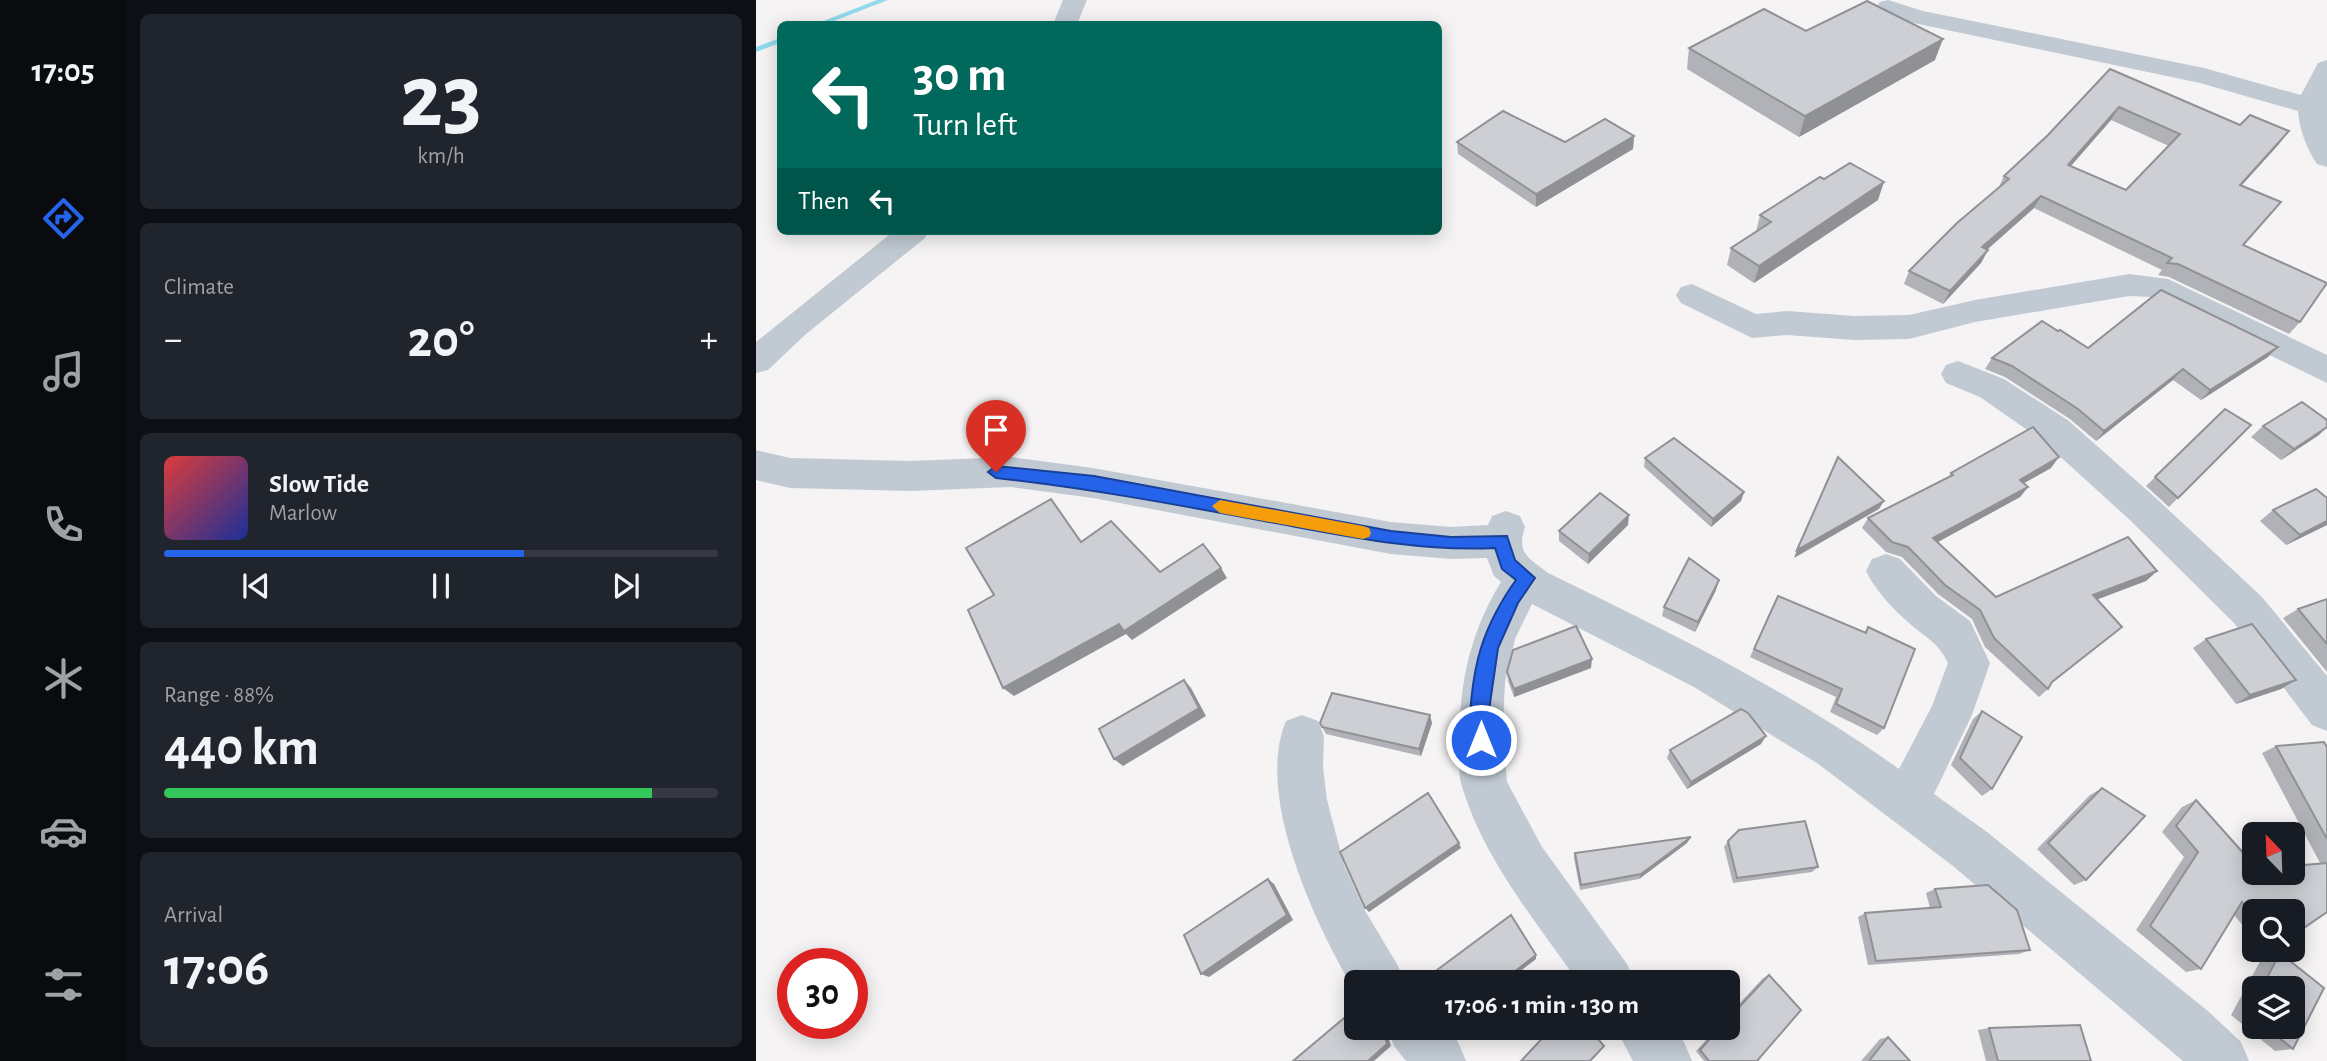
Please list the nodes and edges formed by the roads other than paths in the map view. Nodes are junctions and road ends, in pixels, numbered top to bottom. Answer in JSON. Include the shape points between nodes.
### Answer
{"nodes":[{"id":1,"x":1076,"y":0,"type":"edge"},
{"id":2,"x":1888,"y":7,"type":"dead end"},
{"id":3,"x":1066,"y":21,"type":"edge"},
{"id":4,"x":2327,"y":68,"type":"edge"},
{"id":5,"x":2318,"y":108,"type":"edge"},
{"id":6,"x":2327,"y":158,"type":"edge"},
{"id":7,"x":909,"y":235,"type":"edge"},
{"id":8,"x":1692,"y":295,"type":"dead end"},
{"id":9,"x":756,"y":361,"type":"edge"},
{"id":10,"x":2327,"y":370,"type":"edge"},
{"id":11,"x":1958,"y":374,"type":"dead end"},
{"id":12,"x":756,"y":465,"type":"edge"},
{"id":13,"x":1886,"y":571,"type":"dead end"},
{"id":14,"x":1526,"y":578,"type":"junction"},
{"id":15,"x":2327,"y":710,"type":"edge"},
{"id":16,"x":1302,"y":736,"type":"dead end"},
{"id":17,"x":1906,"y":802,"type":"junction"},
{"id":18,"x":1372,"y":970,"type":"edge"},
{"id":19,"x":1601,"y":970,"type":"edge"},
{"id":20,"x":1423,"y":1040,"type":"edge"},
{"id":21,"x":1650,"y":1040,"type":"edge"},
{"id":22,"x":1439,"y":1061,"type":"edge"},
{"id":23,"x":1665,"y":1061,"type":"edge"},
{"id":24,"x":2222,"y":1061,"type":"edge"}],
"edges":[{"from":1,"to":3,"type":"street"},
{"from":2,"to":5,"type":"street","via":[[1917,17],[2204,76]]},
{"from":4,"to":5,"type":"street","via":[[2312,95]]},
{"from":5,"to":6,"type":"street","via":[[2310,120]]},
{"from":7,"to":9,"type":"street"},
{"from":8,"to":10,"type":"street","via":[[1752,326],[1787,323],[1854,328],[1909,327],[2129,285],[2157,287]]},
{"from":11,"to":15,"type":"street","via":[[1992,388],[2056,432],[2145,511],[2248,610]]},
{"from":12,"to":14,"type":"street","via":[[790,473],[910,476],[1012,472],[1391,538],[1451,544],[1504,534],[1508,564]]},
{"from":13,"to":17,"type":"street","via":[[1922,609],[1955,634],[1969,663],[1950,715]]},
{"from":14,"to":17,"type":"street","via":[[1710,673],[1833,748]]},
{"from":14,"to":19,"type":"street","via":[[1489,648],[1479,717],[1484,785],[1508,838]]},
{"from":16,"to":18,"type":"street","via":[[1299,761],[1311,836],[1340,916]]},
{"from":17,"to":24,"type":"street","via":[[1970,849]]},
{"from":20,"to":22,"type":"street"},
{"from":21,"to":23,"type":"street"}]}
